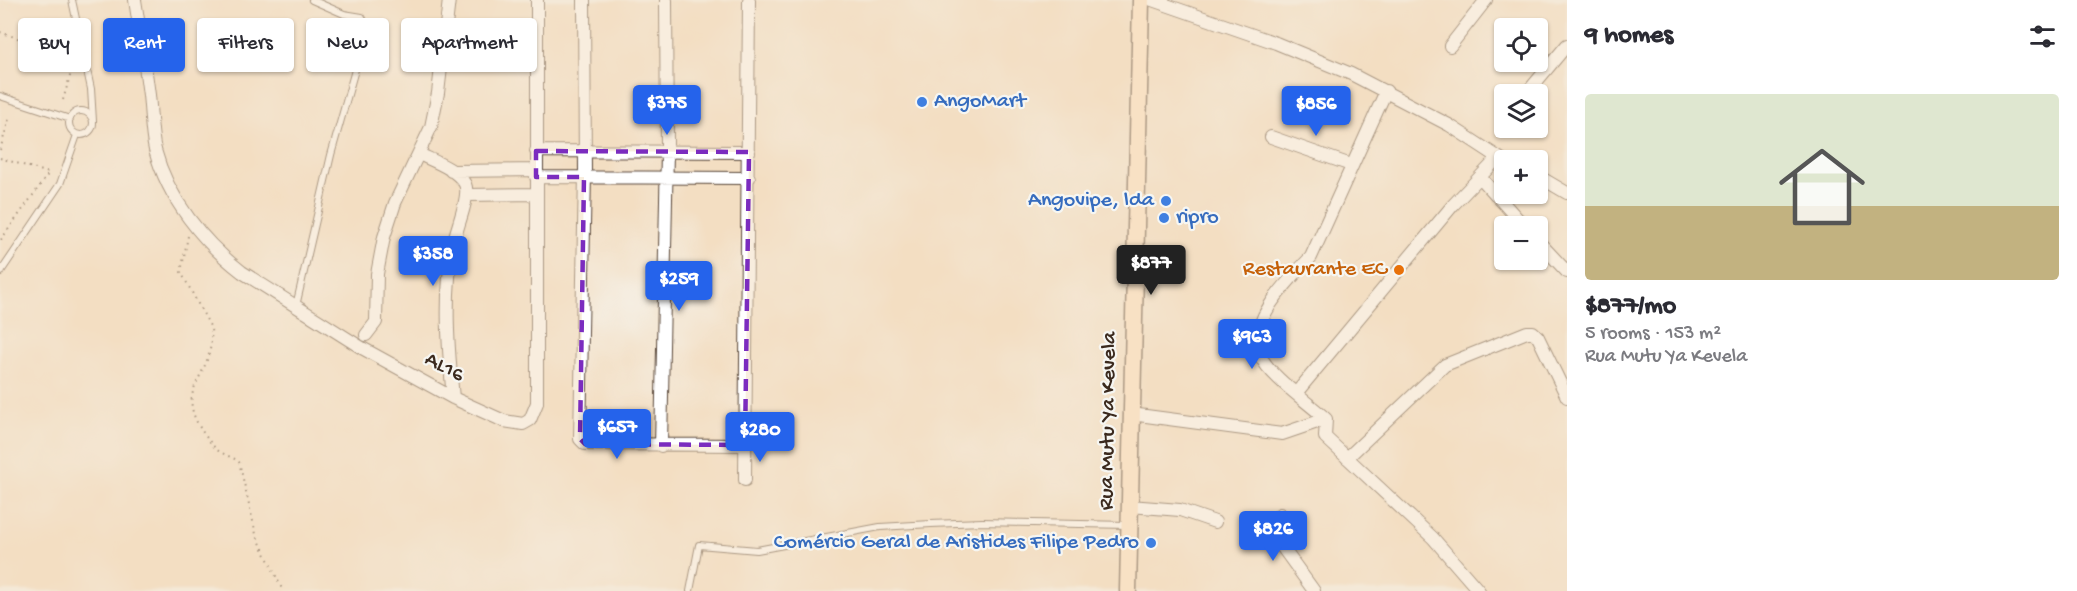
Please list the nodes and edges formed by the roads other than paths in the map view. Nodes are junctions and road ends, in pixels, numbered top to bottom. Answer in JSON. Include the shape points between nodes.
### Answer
{"nodes":[{"id":1,"x":72,"y":0,"type":"edge"},
{"id":2,"x":135,"y":0,"type":"edge"},
{"id":3,"x":312,"y":0,"type":"edge"},
{"id":4,"x":449,"y":0,"type":"edge"},
{"id":5,"x":537,"y":0,"type":"edge"},
{"id":6,"x":584,"y":0,"type":"edge"},
{"id":7,"x":666,"y":0,"type":"edge"},
{"id":8,"x":749,"y":0,"type":"edge"},
{"id":9,"x":1141,"y":0,"type":"edge"},
{"id":10,"x":1152,"y":0,"type":"edge"},
{"id":11,"x":1486,"y":0,"type":"edge"},
{"id":12,"x":1567,"y":45,"type":"edge"},
{"id":13,"x":1450,"y":46,"type":"dead end"},
{"id":14,"x":1534,"y":84,"type":"edge"},
{"id":15,"x":1386,"y":91,"type":"junction"},
{"id":16,"x":0,"y":96,"type":"edge"},
{"id":17,"x":70,"y":119,"type":"junction"},
{"id":18,"x":93,"y":121,"type":"junction"},
{"id":19,"x":77,"y":135,"type":"junction"},
{"id":20,"x":1271,"y":138,"type":"dead end"},
{"id":21,"x":536,"y":151,"type":"junction"},
{"id":22,"x":585,"y":151,"type":"junction"},
{"id":23,"x":667,"y":151,"type":"junction"},
{"id":24,"x":749,"y":152,"type":"junction"},
{"id":25,"x":419,"y":154,"type":"junction"},
{"id":26,"x":1494,"y":154,"type":"edge"},
{"id":27,"x":1351,"y":165,"type":"junction"},
{"id":28,"x":1494,"y":165,"type":"edge"},
{"id":29,"x":452,"y":171,"type":"junction"},
{"id":30,"x":536,"y":174,"type":"junction"},
{"id":31,"x":584,"y":177,"type":"junction"},
{"id":32,"x":666,"y":177,"type":"junction"},
{"id":33,"x":1480,"y":177,"type":"junction"},
{"id":34,"x":749,"y":178,"type":"junction"},
{"id":35,"x":1548,"y":182,"type":"edge"},
{"id":36,"x":1567,"y":193,"type":"edge"},
{"id":37,"x":537,"y":194,"type":"junction"},
{"id":38,"x":468,"y":195,"type":"junction"},
{"id":39,"x":1515,"y":216,"type":"edge"},
{"id":40,"x":1548,"y":252,"type":"edge"},
{"id":41,"x":1567,"y":272,"type":"edge"},
{"id":42,"x":0,"y":273,"type":"edge"},
{"id":43,"x":296,"y":306,"type":"junction"},
{"id":44,"x":366,"y":334,"type":"dead end"},
{"id":45,"x":1297,"y":392,"type":"junction"},
{"id":46,"x":1567,"y":397,"type":"edge"},
{"id":47,"x":453,"y":398,"type":"junction"},
{"id":48,"x":1131,"y":414,"type":"junction"},
{"id":49,"x":1326,"y":419,"type":"junction"},
{"id":50,"x":661,"y":446,"type":"junction"},
{"id":51,"x":745,"y":446,"type":"junction"},
{"id":52,"x":1347,"y":458,"type":"junction"},
{"id":53,"x":745,"y":480,"type":"dead end"},
{"id":54,"x":1130,"y":506,"type":"junction"},
{"id":55,"x":1280,"y":514,"type":"dead end"},
{"id":56,"x":1215,"y":522,"type":"dead end"},
{"id":57,"x":1129,"y":525,"type":"junction"},
{"id":58,"x":690,"y":591,"type":"edge"},
{"id":59,"x":1128,"y":591,"type":"edge"},
{"id":60,"x":1314,"y":591,"type":"edge"},
{"id":61,"x":1479,"y":591,"type":"edge"}],
"edges":[{"from":1,"to":18,"type":"lane","via":[[91,89]]},
{"from":2,"to":43,"type":"street","name":"AL16","via":[[155,150],[166,179],[190,221],[223,258]]},
{"from":3,"to":43,"type":"lane","via":[[362,17],[367,27],[331,155]]},
{"from":4,"to":25,"type":"street","via":[[438,93]]},
{"from":5,"to":21,"type":"street","name":"AL16"},
{"from":6,"to":22,"type":"street"},
{"from":7,"to":23,"type":"street"},
{"from":8,"to":24,"type":"street"},
{"from":9,"to":48,"type":"main road","name":"Rua Mutu Ya Kevela"},
{"from":10,"to":15,"type":"street","via":[[1276,43]]},
{"from":11,"to":13,"type":"street"},
{"from":12,"to":14,"type":"street"},
{"from":15,"to":26,"type":"street"},
{"from":15,"to":27,"type":"street"},
{"from":16,"to":17,"type":"lane"},
{"from":17,"to":18,"type":"lane","via":[[82,111]]},
{"from":17,"to":19,"type":"lane","via":[[69,126]]},
{"from":18,"to":19,"type":"lane","via":[[90,131]]},
{"from":19,"to":42,"type":"lane","via":[[60,184]]},
{"from":20,"to":27,"type":"street"},
{"from":21,"to":22,"type":"street"},
{"from":21,"to":30,"type":"street","name":"AL16"},
{"from":22,"to":23,"type":"street"},
{"from":22,"to":31,"type":"street"},
{"from":23,"to":24,"type":"street"},
{"from":23,"to":32,"type":"street"},
{"from":24,"to":34,"type":"street"},
{"from":25,"to":29,"type":"street"},
{"from":25,"to":44,"type":"street","via":[[395,203],[384,237],[377,274],[376,322]]},
{"from":27,"to":45,"type":"street","via":[[1311,257],[1290,276],[1261,322],[1260,355]]},
{"from":28,"to":33,"type":"street"},
{"from":29,"to":30,"type":"street"},
{"from":29,"to":38,"type":"street","via":[[462,180]]},
{"from":30,"to":31,"type":"street"},
{"from":30,"to":37,"type":"street","name":"AL16"},
{"from":31,"to":32,"type":"street"},
{"from":31,"to":50,"type":"street","via":[[580,439],[585,444]]},
{"from":32,"to":34,"type":"street"},
{"from":32,"to":50,"type":"street"},
{"from":33,"to":39,"type":"street"},
{"from":33,"to":45,"type":"street"},
{"from":34,"to":51,"type":"street"},
{"from":35,"to":36,"type":"street"},
{"from":37,"to":38,"type":"street"},
{"from":37,"to":47,"type":"street","name":"AL16","via":[[537,404],[530,420],[515,424]]},
{"from":38,"to":47,"type":"street","via":[[449,269],[447,334]]},
{"from":40,"to":41,"type":"street"},
{"from":43,"to":47,"type":"street","name":"AL16"},
{"from":45,"to":49,"type":"street"},
{"from":46,"to":52,"type":"street","via":[[1538,337],[1527,332],[1445,365]]},
{"from":48,"to":49,"type":"street","via":[[1282,434]]},
{"from":48,"to":54,"type":"main road","name":"Rua Mutu Ya Kevela"},
{"from":49,"to":52,"type":"street","via":[[1325,437]]},
{"from":50,"to":51,"type":"street"},
{"from":51,"to":53,"type":"street"},
{"from":52,"to":61,"type":"street","via":[[1433,538]]},
{"from":54,"to":56,"type":"street","via":[[1180,510]]},
{"from":54,"to":57,"type":"main road","name":"Rua Mutu Ya Kevela"},
{"from":55,"to":60,"type":"street","via":[[1280,544]]},
{"from":57,"to":58,"type":"lane","via":[[931,524],[859,531],[757,550],[699,544]]},
{"from":57,"to":59,"type":"main road","name":"Rua Mutu Ya Kevela"}]}
